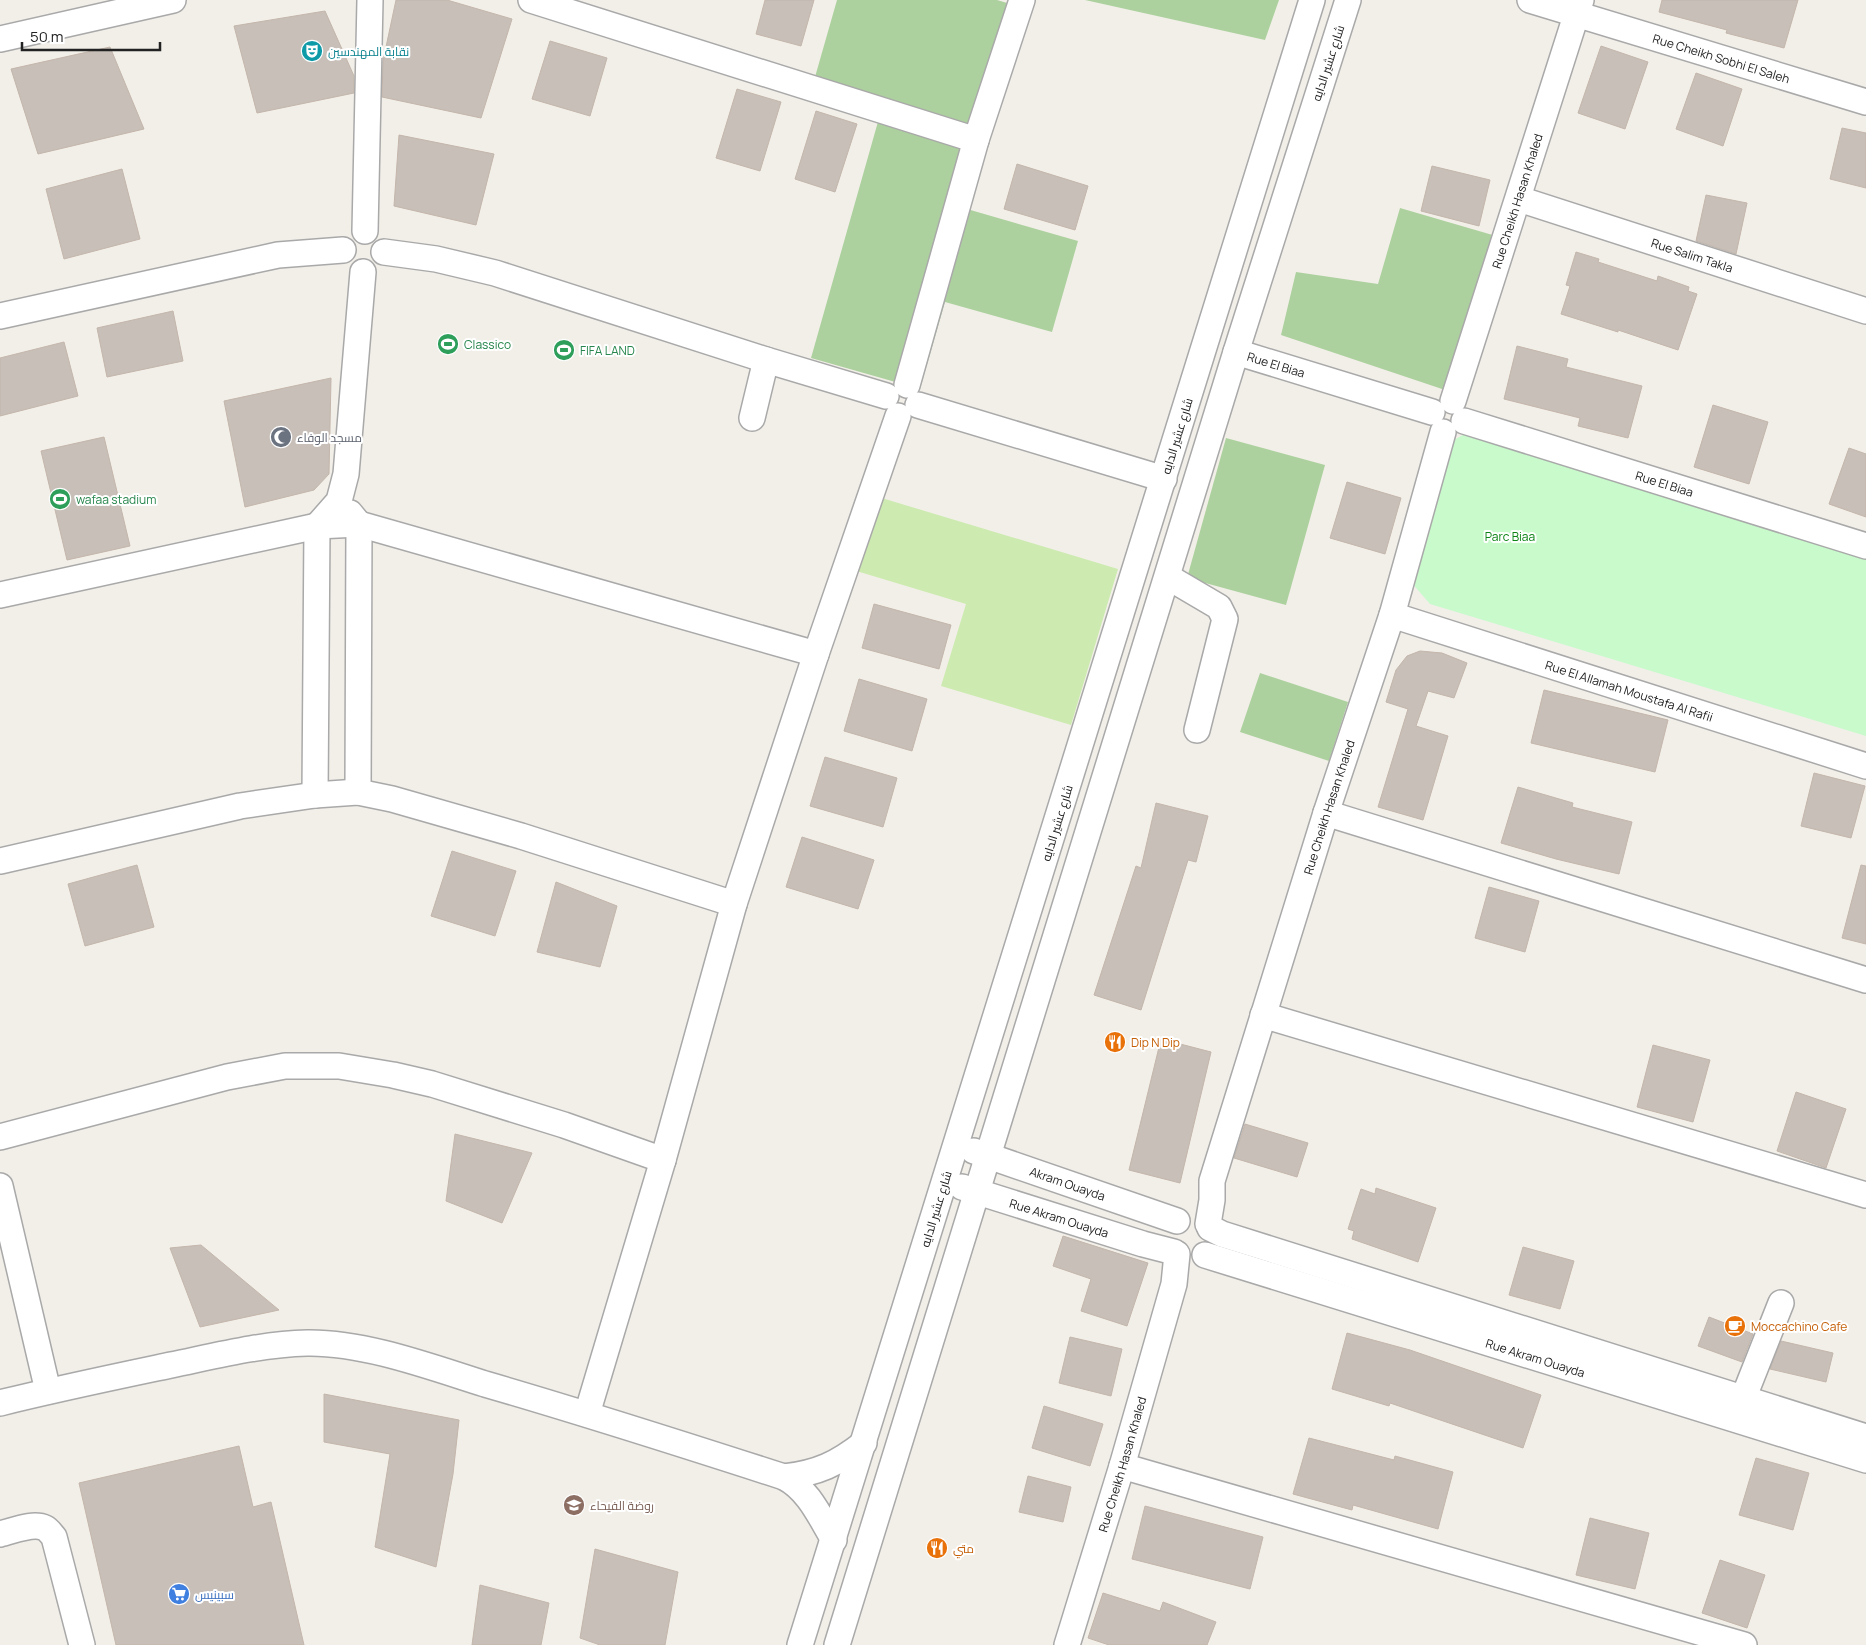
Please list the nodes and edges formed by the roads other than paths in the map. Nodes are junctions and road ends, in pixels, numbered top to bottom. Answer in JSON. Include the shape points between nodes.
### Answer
{"nodes":[{"id":1,"x":173,"y":0,"type":"edge"},
{"id":2,"x":370,"y":0,"type":"edge"},
{"id":3,"x":531,"y":0,"type":"edge"},
{"id":4,"x":1022,"y":0,"type":"edge"},
{"id":5,"x":1312,"y":0,"type":"edge"},
{"id":6,"x":1348,"y":0,"type":"edge"},
{"id":7,"x":1530,"y":0,"type":"edge"},
{"id":8,"x":1579,"y":7,"type":"edge"},
{"id":9,"x":0,"y":39,"type":"edge"},
{"id":10,"x":1866,"y":102,"type":"edge"},
{"id":11,"x":976,"y":140,"type":"junction"},
{"id":12,"x":1519,"y":199,"type":"junction"},
{"id":13,"x":365,"y":231,"type":"junction"},
{"id":14,"x":344,"y":250,"type":"junction"},
{"id":15,"x":384,"y":252,"type":"junction"},
{"id":16,"x":363,"y":272,"type":"junction"},
{"id":17,"x":1866,"y":310,"type":"edge"},
{"id":18,"x":0,"y":316,"type":"edge"},
{"id":19,"x":1236,"y":352,"type":"junction"},
{"id":20,"x":766,"y":360,"type":"junction"},
{"id":21,"x":902,"y":400,"type":"junction"},
{"id":22,"x":1448,"y":416,"type":"junction"},
{"id":23,"x":752,"y":418,"type":"dead end"},
{"id":24,"x":1164,"y":479,"type":"junction"},
{"id":25,"x":339,"y":500,"type":"junction"},
{"id":26,"x":359,"y":524,"type":"junction"},
{"id":27,"x":318,"y":526,"type":"junction"},
{"id":28,"x":1866,"y":546,"type":"edge"},
{"id":29,"x":1168,"y":577,"type":"junction"},
{"id":30,"x":0,"y":595,"type":"edge"},
{"id":31,"x":1392,"y":615,"type":"junction"},
{"id":32,"x":816,"y":654,"type":"junction"},
{"id":33,"x":1197,"y":730,"type":"dead end"},
{"id":34,"x":1866,"y":766,"type":"edge"},
{"id":35,"x":358,"y":792,"type":"junction"},
{"id":36,"x":316,"y":795,"type":"junction"},
{"id":37,"x":1326,"y":813,"type":"junction"},
{"id":38,"x":0,"y":861,"type":"edge"},
{"id":39,"x":734,"y":904,"type":"junction"},
{"id":40,"x":1866,"y":980,"type":"edge"},
{"id":41,"x":1263,"y":1015,"type":"junction"},
{"id":42,"x":0,"y":1137,"type":"edge"},
{"id":43,"x":956,"y":1145,"type":"junction"},
{"id":44,"x":989,"y":1157,"type":"junction"},
{"id":45,"x":663,"y":1160,"type":"junction"},
{"id":46,"x":945,"y":1180,"type":"junction"},
{"id":47,"x":0,"y":1186,"type":"edge"},
{"id":48,"x":978,"y":1193,"type":"junction"},
{"id":49,"x":1866,"y":1195,"type":"edge"},
{"id":50,"x":1195,"y":1223,"type":"junction"},
{"id":51,"x":1188,"y":1255,"type":"junction"},
{"id":52,"x":1781,"y":1303,"type":"dead end"},
{"id":53,"x":48,"y":1391,"type":"junction"},
{"id":54,"x":1744,"y":1399,"type":"junction"},
{"id":55,"x":0,"y":1403,"type":"edge"},
{"id":56,"x":587,"y":1414,"type":"junction"},
{"id":57,"x":1866,"y":1437,"type":"edge"},
{"id":58,"x":864,"y":1443,"type":"junction"},
{"id":59,"x":1866,"y":1460,"type":"edge"},
{"id":60,"x":1122,"y":1466,"type":"junction"},
{"id":61,"x":784,"y":1476,"type":"junction"},
{"id":62,"x":0,"y":1534,"type":"edge"},
{"id":63,"x":834,"y":1540,"type":"junction"},
{"id":64,"x":82,"y":1645,"type":"edge"},
{"id":65,"x":800,"y":1645,"type":"edge"},
{"id":66,"x":837,"y":1645,"type":"edge"},
{"id":67,"x":1067,"y":1645,"type":"edge"},
{"id":68,"x":1744,"y":1645,"type":"edge"}],
"edges":[{"from":1,"to":9,"type":"street"},
{"from":2,"to":13,"type":"street"},
{"from":3,"to":11,"type":"street"},
{"from":4,"to":11,"type":"street"},
{"from":5,"to":24,"type":"street","name":"شارع عشير الدايه"},
{"from":6,"to":19,"type":"street","name":"شارع عشير الدايه"},
{"from":7,"to":8,"type":"street","name":"Rue Cheikh Sobhi El Saleh"},
{"from":8,"to":10,"type":"street","name":"Rue Cheikh Sobhi El Saleh"},
{"from":8,"to":12,"type":"street","name":"Rue Cheikh Hasan Khaled"},
{"from":11,"to":21,"type":"street"},
{"from":12,"to":17,"type":"street","name":"Rue Salim Takla"},
{"from":12,"to":22,"type":"street","name":"Rue Cheikh Hasan Khaled"},
{"from":13,"to":14,"type":"street","via":[[355,233],[347,240]]},
{"from":13,"to":15,"type":"street","via":[[375,234],[382,242]]},
{"from":14,"to":16,"type":"street","via":[[346,261]]},
{"from":14,"to":18,"type":"street","via":[[278,255]]},
{"from":15,"to":16,"type":"street","via":[[381,262]]},
{"from":15,"to":20,"type":"street","via":[[436,259],[495,273]]},
{"from":16,"to":25,"type":"street","via":[[346,474]]},
{"from":19,"to":22,"type":"street","name":"Rue El Biaa"},
{"from":19,"to":29,"type":"street","name":"شارع عشير الدايه"},
{"from":20,"to":21,"type":"street"},
{"from":20,"to":23,"type":"street"},
{"from":21,"to":24,"type":"street"},
{"from":21,"to":32,"type":"street"},
{"from":22,"to":28,"type":"street","name":"Rue El Biaa"},
{"from":22,"to":31,"type":"street","name":"Rue Cheikh Hasan Khaled"},
{"from":24,"to":43,"type":"street","name":"شارع عشير الدايه"},
{"from":25,"to":26,"type":"street"},
{"from":25,"to":27,"type":"street"},
{"from":26,"to":27,"type":"street"},
{"from":26,"to":32,"type":"street"},
{"from":26,"to":35,"type":"street"},
{"from":27,"to":30,"type":"street"},
{"from":27,"to":36,"type":"street"},
{"from":29,"to":33,"type":"street","via":[[1219,607],[1225,619]]},
{"from":29,"to":44,"type":"street","name":"شارع عشير الدايه"},
{"from":31,"to":34,"type":"street","name":"Rue El Allamah Moustafa Al Rafii"},
{"from":31,"to":37,"type":"street","name":"Rue Cheikh Hasan Khaled"},
{"from":32,"to":39,"type":"street"},
{"from":35,"to":36,"type":"street"},
{"from":35,"to":39,"type":"street","via":[[521,836]]},
{"from":36,"to":38,"type":"street","via":[[240,806]]},
{"from":37,"to":40,"type":"street"},
{"from":37,"to":41,"type":"street","name":"Rue Cheikh Hasan Khaled"},
{"from":39,"to":45,"type":"street"},
{"from":41,"to":49,"type":"street"},
{"from":41,"to":50,"type":"street","name":"Rue Cheikh Hasan Khaled","via":[[1212,1181],[1212,1200]]},
{"from":42,"to":45,"type":"street","via":[[227,1077],[285,1066],[339,1066],[432,1084]]},
{"from":43,"to":44,"type":"street","name":"Akram Ouayda"},
{"from":43,"to":46,"type":"street","name":"شارع عشير الدايه"},
{"from":44,"to":48,"type":"street","name":"شارع عشير الدايه"},
{"from":44,"to":50,"type":"street","name":"Akram Ouayda"},
{"from":45,"to":56,"type":"street"},
{"from":46,"to":48,"type":"street","name":"Rue Akram Ouayda"},
{"from":46,"to":58,"type":"street","name":"شارع عشير الدايه"},
{"from":47,"to":53,"type":"street"},
{"from":48,"to":51,"type":"street","name":"Rue Akram Ouayda"},
{"from":48,"to":66,"type":"street","name":"شارع عشير الدايه"},
{"from":50,"to":51,"type":"street","via":[[1172,1230],[1170,1238]]},
{"from":50,"to":51,"type":"street","via":[[1213,1235],[1213,1243],[1210,1250]]},
{"from":50,"to":54,"type":"street","name":"Rue Akram Ouayda"},
{"from":51,"to":59,"type":"street","name":"Rue Akram Ouayda"},
{"from":51,"to":60,"type":"street","name":"Rue Cheikh Hasan Khaled","via":[[1174,1284]]},
{"from":52,"to":54,"type":"street"},
{"from":53,"to":55,"type":"street"},
{"from":53,"to":56,"type":"street","via":[[271,1346],[308,1343],[376,1352]]},
{"from":54,"to":57,"type":"street","name":"Rue Akram Ouayda"},
{"from":56,"to":61,"type":"street"},
{"from":58,"to":61,"type":"street","via":[[828,1467]]},
{"from":58,"to":63,"type":"street","name":"شارع عشير الدايه"},
{"from":60,"to":67,"type":"street","name":"Rue Cheikh Hasan Khaled"},
{"from":60,"to":68,"type":"street"},
{"from":61,"to":63,"type":"street","via":[[808,1498]]},
{"from":62,"to":64,"type":"street","via":[[39,1526],[47,1528],[54,1537]]},
{"from":63,"to":65,"type":"street","name":"شارع عشير الدايه"}]}
